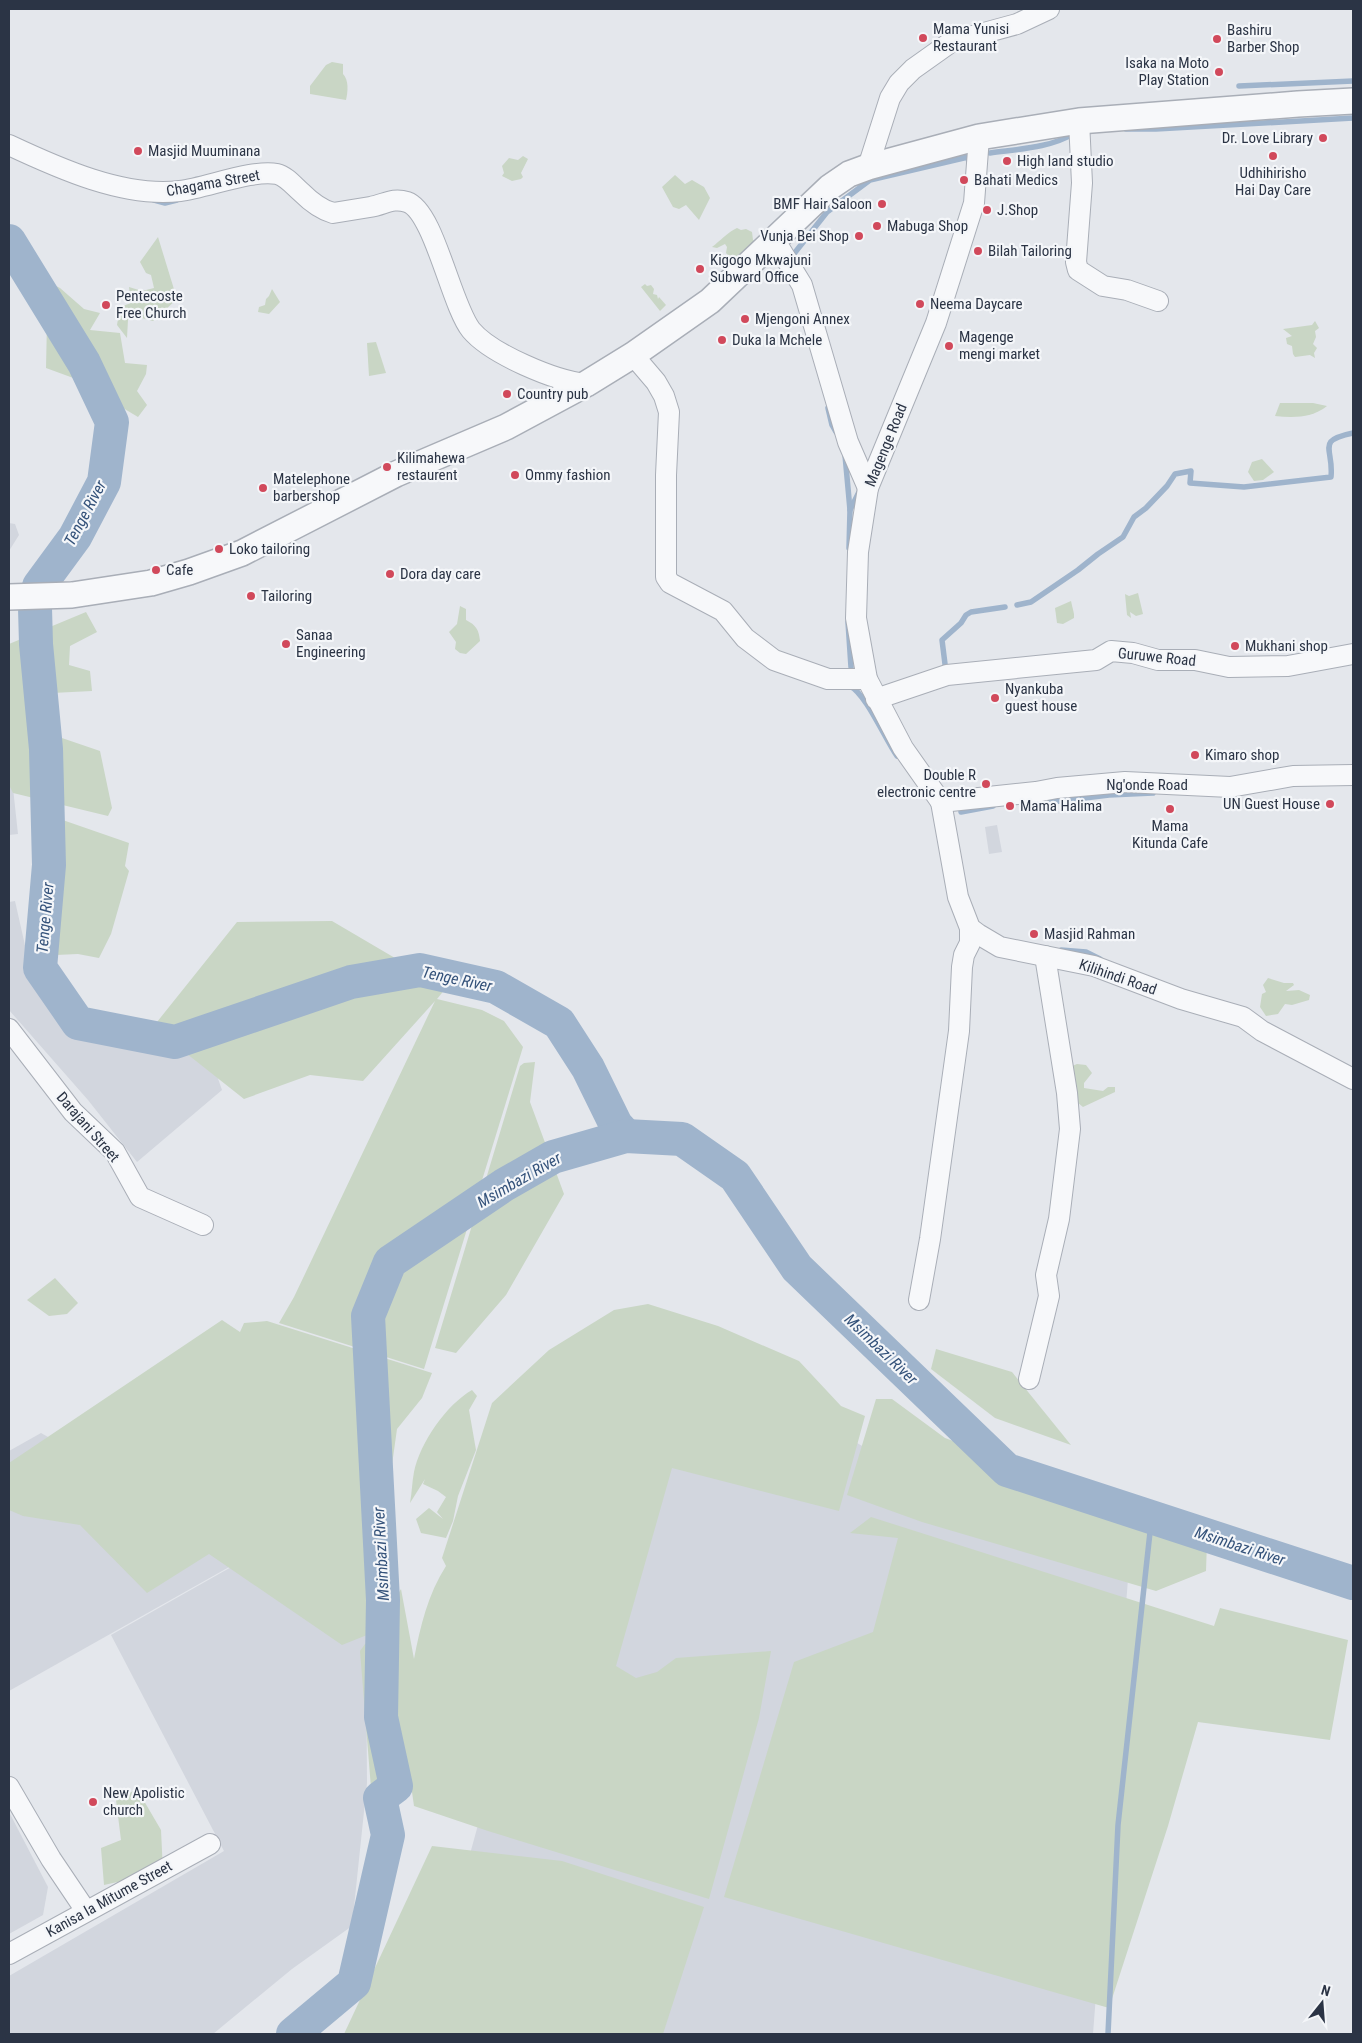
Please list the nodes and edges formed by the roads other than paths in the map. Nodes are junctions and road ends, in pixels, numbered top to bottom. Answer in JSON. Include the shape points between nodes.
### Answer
{"nodes":[{"id":1,"x":1049,"y":9,"type":"edge"},
{"id":2,"x":1353,"y":101,"type":"edge"},
{"id":3,"x":1079,"y":121,"type":"junction"},
{"id":4,"x":979,"y":138,"type":"junction"},
{"id":5,"x":9,"y":145,"type":"edge"},
{"id":6,"x":868,"y":167,"type":"junction"},
{"id":7,"x":774,"y":239,"type":"junction"},
{"id":8,"x":1158,"y":301,"type":"dead end"},
{"id":9,"x":633,"y":355,"type":"junction"},
{"id":10,"x":586,"y":384,"type":"junction"},
{"id":11,"x":868,"y":488,"type":"junction"},
{"id":12,"x":9,"y":596,"type":"edge"},
{"id":13,"x":1353,"y":654,"type":"edge"},
{"id":14,"x":867,"y":679,"type":"junction"},
{"id":15,"x":876,"y":699,"type":"junction"},
{"id":16,"x":1353,"y":775,"type":"edge"},
{"id":17,"x":941,"y":802,"type":"junction"},
{"id":18,"x":970,"y":928,"type":"junction"},
{"id":19,"x":1045,"y":956,"type":"junction"},
{"id":20,"x":9,"y":1029,"type":"edge"},
{"id":21,"x":1353,"y":1079,"type":"edge"},
{"id":22,"x":202,"y":1225,"type":"dead end"},
{"id":23,"x":919,"y":1300,"type":"dead end"},
{"id":24,"x":1030,"y":1379,"type":"dead end"},
{"id":25,"x":9,"y":1787,"type":"edge"},
{"id":26,"x":210,"y":1844,"type":"dead end"},
{"id":27,"x":86,"y":1911,"type":"junction"},
{"id":28,"x":9,"y":1954,"type":"edge"}],
"edges":[{"from":1,"to":6,"type":"street","via":[[1017,24],[951,42],[913,69],[890,98]]},
{"from":2,"to":3,"type":"street"},
{"from":3,"to":4,"type":"street"},
{"from":3,"to":8,"type":"street","via":[[1082,183],[1078,270],[1104,286]]},
{"from":4,"to":6,"type":"street"},
{"from":4,"to":11,"type":"street","name":"Magenge Road","via":[[974,203],[955,264],[936,323]]},
{"from":5,"to":10,"type":"street","name":"Chagama Street","via":[[86,178],[153,193],[190,189],[253,174],[278,174],[333,213],[373,207],[390,200],[409,203],[427,227],[459,311],[471,330],[485,343],[522,363]]},
{"from":6,"to":7,"type":"street","via":[[849,174],[830,187]]},
{"from":7,"to":9,"type":"street","via":[[710,301]]},
{"from":7,"to":11,"type":"street","via":[[802,285],[848,442]]},
{"from":9,"to":10,"type":"street"},
{"from":9,"to":14,"type":"street","via":[[656,382],[669,412],[666,577],[670,583],[723,611],[744,638],[774,660],[828,679]]},
{"from":10,"to":12,"type":"street","via":[[506,426],[396,474],[242,553],[151,583],[72,595]]},
{"from":11,"to":14,"type":"street","name":"Magenge Road","via":[[858,552],[856,618]]},
{"from":13,"to":15,"type":"street","name":"Guruwe Road","via":[[1288,666],[1230,667],[1195,660],[1158,660],[1111,651],[1096,660],[947,675]]},
{"from":14,"to":15,"type":"street","name":"Magenge Road"},
{"from":15,"to":17,"type":"street","name":"Magenge Road","via":[[903,748]]},
{"from":16,"to":17,"type":"street","name":"Ng'onde Road","via":[[1293,776],[1230,787],[1125,782]]},
{"from":17,"to":18,"type":"street","via":[[958,897]]},
{"from":18,"to":19,"type":"street","name":"Kilihindi Road","via":[[1000,947]]},
{"from":18,"to":23,"type":"street","via":[[970,943],[962,967],[959,1031]]},
{"from":19,"to":21,"type":"street","name":"Kilihindi Road","via":[[1094,966],[1181,999],[1243,1017],[1262,1032]]},
{"from":19,"to":24,"type":"street","via":[[1070,1129],[1059,1219],[1046,1276],[1049,1296]]},
{"from":20,"to":22,"type":"street","name":"Darajani Street","via":[[72,1112],[115,1152],[140,1197]]},
{"from":25,"to":27,"type":"street"},
{"from":26,"to":27,"type":"street","name":"Kanisa la Mitume Street"},
{"from":27,"to":28,"type":"street","name":"Kanisa la Mitume Street"}]}
